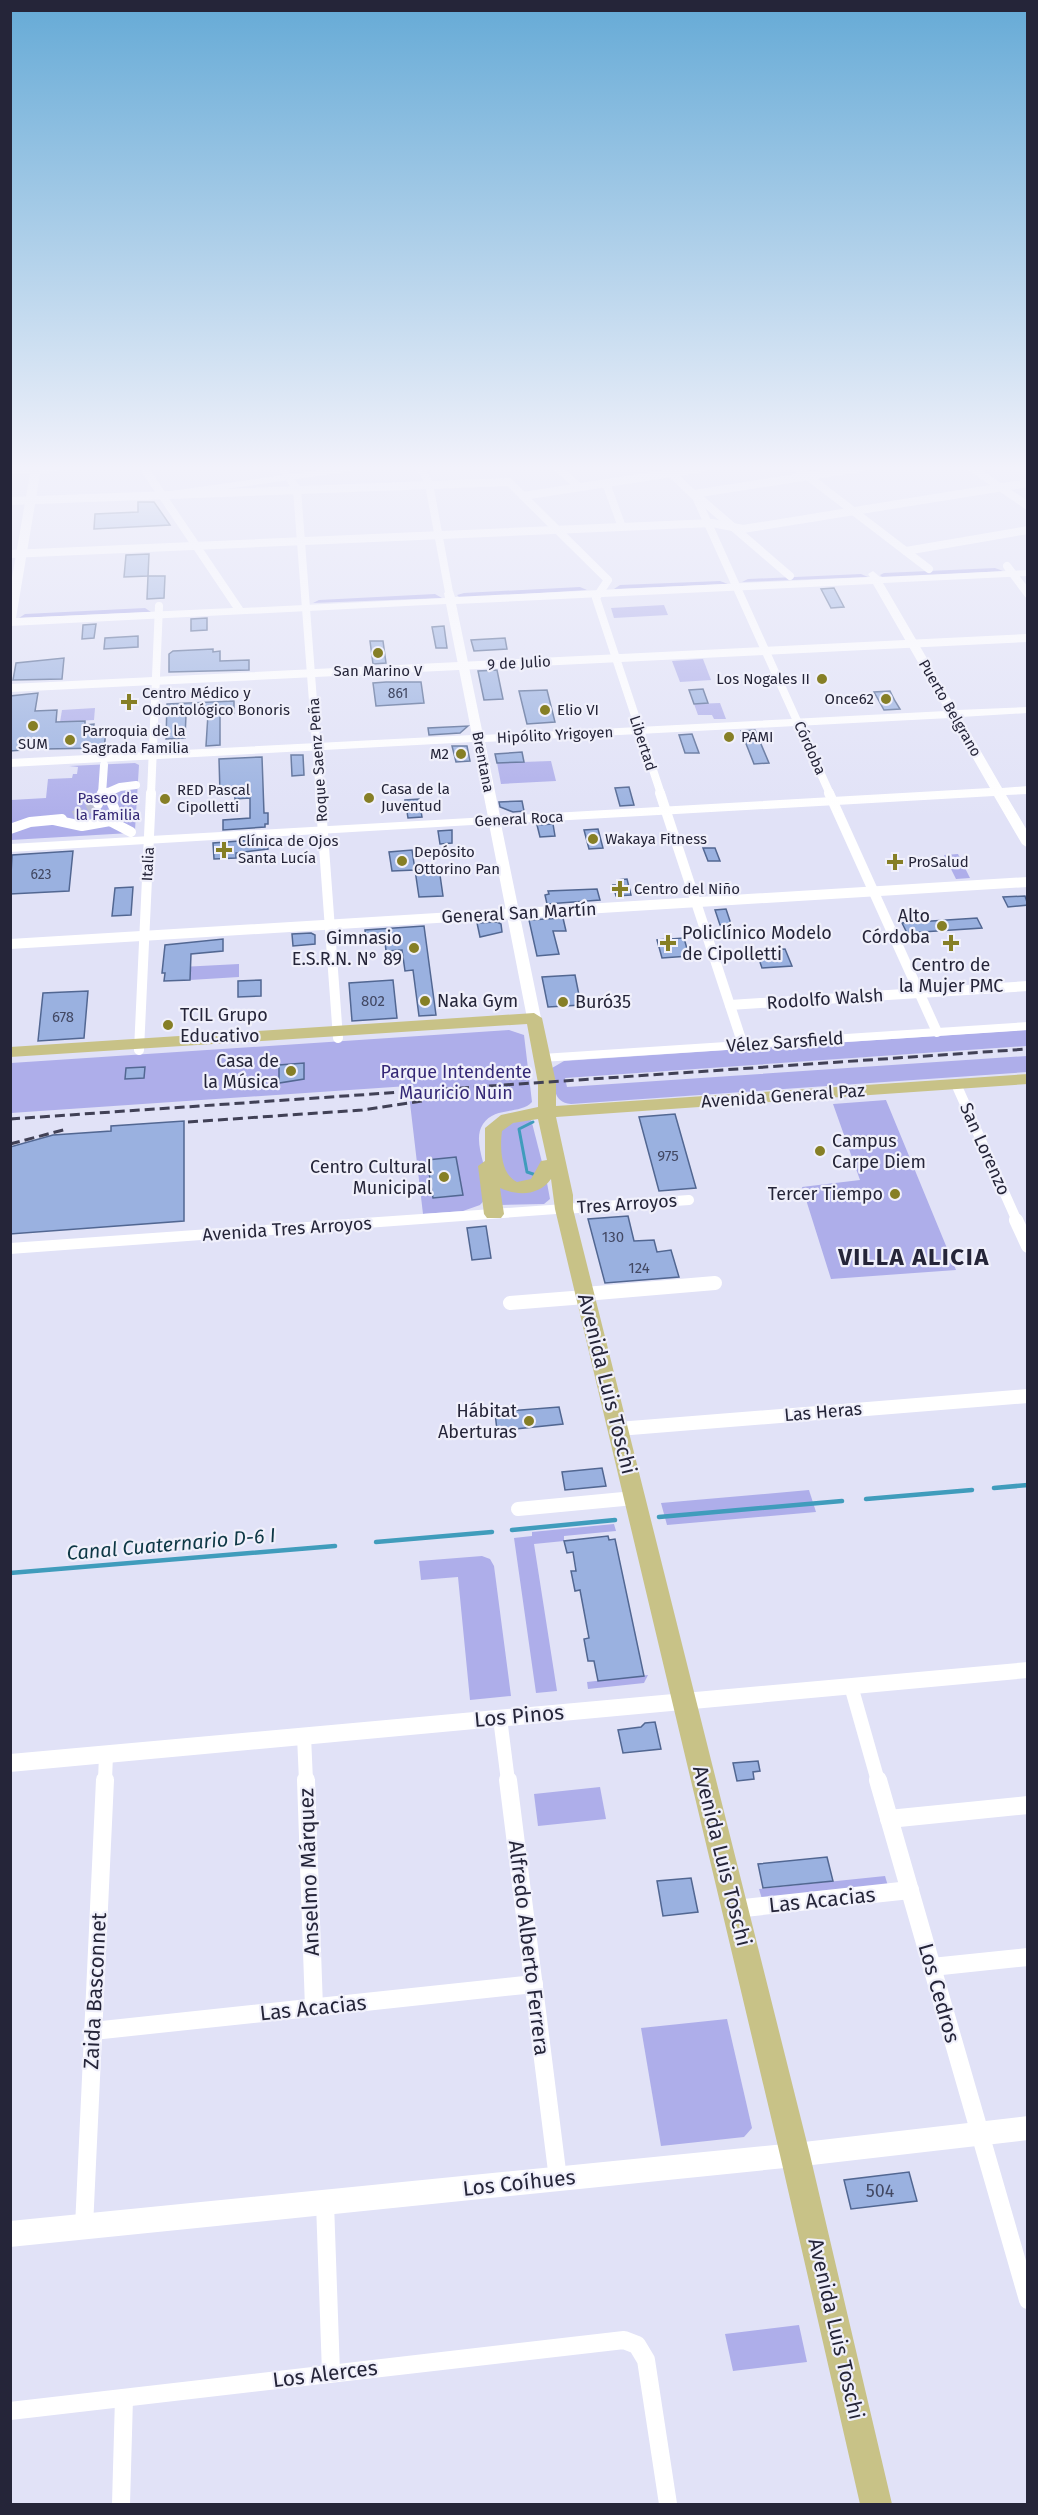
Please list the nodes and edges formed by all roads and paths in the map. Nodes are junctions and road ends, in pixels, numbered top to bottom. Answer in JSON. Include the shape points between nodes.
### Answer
{"nodes":[{"id":1,"x":17,"y":585,"type":"edge"},
{"id":2,"x":222,"y":585,"type":"edge"},
{"id":3,"x":305,"y":585,"type":"edge"},
{"id":4,"x":448,"y":585,"type":"edge"},
{"id":5,"x":600,"y":585,"type":"edge"},
{"id":6,"x":605,"y":585,"type":"edge"},
{"id":7,"x":705,"y":585,"type":"edge"},
{"id":8,"x":736,"y":585,"type":"edge"},
{"id":9,"x":880,"y":585,"type":"edge"},
{"id":10,"x":596,"y":594,"type":"junction"},
{"id":11,"x":450,"y":597,"type":"junction"},
{"id":12,"x":306,"y":603,"type":"junction"},
{"id":13,"x":237,"y":607,"type":"junction"},
{"id":14,"x":159,"y":610,"type":"junction"},
{"id":15,"x":11,"y":619,"type":"edge"},
{"id":16,"x":1028,"y":638,"type":"edge"},
{"id":17,"x":913,"y":643,"type":"junction"},
{"id":18,"x":766,"y":651,"type":"junction"},
{"id":19,"x":616,"y":658,"type":"junction"},
{"id":20,"x":464,"y":665,"type":"junction"},
{"id":21,"x":311,"y":673,"type":"junction"},
{"id":22,"x":156,"y":681,"type":"junction"},
{"id":23,"x":10,"y":688,"type":"edge"},
{"id":24,"x":1028,"y":710,"type":"edge"},
{"id":25,"x":953,"y":714,"type":"junction"},
{"id":26,"x":798,"y":722,"type":"junction"},
{"id":27,"x":639,"y":730,"type":"junction"},
{"id":28,"x":478,"y":739,"type":"junction"},
{"id":29,"x":317,"y":747,"type":"junction"},
{"id":30,"x":153,"y":756,"type":"junction"},
{"id":31,"x":10,"y":764,"type":"edge"},
{"id":32,"x":104,"y":765,"type":"dead end"},
{"id":33,"x":136,"y":785,"type":"dead end"},
{"id":34,"x":1028,"y":790,"type":"edge"},
{"id":35,"x":998,"y":792,"type":"junction"},
{"id":36,"x":103,"y":797,"type":"junction"},
{"id":37,"x":834,"y":801,"type":"junction"},
{"id":38,"x":666,"y":810,"type":"junction"},
{"id":39,"x":74,"y":816,"type":"tunnel mouth"},
{"id":40,"x":54,"y":820,"type":"junction"},
{"id":41,"x":495,"y":820,"type":"junction"},
{"id":42,"x":110,"y":821,"type":"junction"},
{"id":43,"x":10,"y":829,"type":"edge"},
{"id":44,"x":323,"y":830,"type":"junction"},
{"id":45,"x":131,"y":832,"type":"dead end"},
{"id":46,"x":149,"y":840,"type":"junction"},
{"id":47,"x":1028,"y":844,"type":"edge"},
{"id":48,"x":10,"y":848,"type":"edge"},
{"id":49,"x":1028,"y":882,"type":"edge"},
{"id":50,"x":874,"y":891,"type":"junction"},
{"id":51,"x":696,"y":902,"type":"junction"},
{"id":52,"x":513,"y":913,"type":"junction"},
{"id":53,"x":330,"y":924,"type":"junction"},
{"id":54,"x":144,"y":936,"type":"junction"},
{"id":55,"x":10,"y":944,"type":"edge"},
{"id":56,"x":1028,"y":986,"type":"edge"},
{"id":57,"x":920,"y":993,"type":"junction"},
{"id":58,"x":730,"y":1005,"type":"junction"},
{"id":59,"x":530,"y":1023,"type":"junction"},
{"id":60,"x":1028,"y":1026,"type":"edge"},
{"id":61,"x":938,"y":1032,"type":"junction"},
{"id":62,"x":338,"y":1034,"type":"junction"},
{"id":63,"x":743,"y":1045,"type":"junction"},
{"id":64,"x":139,"y":1047,"type":"junction"},
{"id":65,"x":10,"y":1052,"type":"edge"},
{"id":66,"x":542,"y":1058,"type":"junction"},
{"id":67,"x":10,"y":1059,"type":"edge"},
{"id":68,"x":1028,"y":1079,"type":"edge"},
{"id":69,"x":956,"y":1084,"type":"junction"},
{"id":70,"x":542,"y":1113,"type":"junction"},
{"id":71,"x":548,"y":1165,"type":"junction"},
{"id":72,"x":689,"y":1200,"type":"dead end"},
{"id":73,"x":564,"y":1209,"type":"junction"},
{"id":74,"x":494,"y":1214,"type":"junction"},
{"id":75,"x":1028,"y":1246,"type":"edge"},
{"id":76,"x":10,"y":1249,"type":"edge"},
{"id":77,"x":715,"y":1283,"type":"dead end"},
{"id":78,"x":585,"y":1295,"type":"junction"},
{"id":79,"x":510,"y":1303,"type":"dead end"},
{"id":80,"x":1028,"y":1396,"type":"edge"},
{"id":81,"x":618,"y":1429,"type":"junction"},
{"id":82,"x":634,"y":1498,"type":"junction"},
{"id":83,"x":518,"y":1509,"type":"dead end"},
{"id":84,"x":1028,"y":1670,"type":"edge"},
{"id":85,"x":851,"y":1686,"type":"junction"},
{"id":86,"x":684,"y":1701,"type":"junction"},
{"id":87,"x":501,"y":1718,"type":"junction"},
{"id":88,"x":304,"y":1736,"type":"junction"},
{"id":89,"x":106,"y":1754,"type":"junction"},
{"id":90,"x":10,"y":1763,"type":"edge"},
{"id":91,"x":1028,"y":1805,"type":"edge"},
{"id":92,"x":889,"y":1819,"type":"junction"},
{"id":93,"x":910,"y":1890,"type":"junction"},
{"id":94,"x":735,"y":1909,"type":"junction"},
{"id":95,"x":1028,"y":1957,"type":"edge"},
{"id":96,"x":932,"y":1967,"type":"junction"},
{"id":97,"x":534,"y":1984,"type":"junction"},
{"id":98,"x":314,"y":2008,"type":"junction"},
{"id":99,"x":93,"y":2031,"type":"junction"},
{"id":100,"x":1028,"y":2128,"type":"edge"},
{"id":101,"x":980,"y":2134,"type":"junction"},
{"id":102,"x":795,"y":2154,"type":"junction"},
{"id":103,"x":558,"y":2179,"type":"junction"},
{"id":104,"x":325,"y":2203,"type":"junction"},
{"id":105,"x":84,"y":2227,"type":"junction"},
{"id":106,"x":10,"y":2234,"type":"edge"},
{"id":107,"x":1028,"y":2300,"type":"edge"},
{"id":108,"x":331,"y":2373,"type":"junction"},
{"id":109,"x":124,"y":2397,"type":"junction"},
{"id":110,"x":10,"y":2411,"type":"edge"},
{"id":111,"x":120,"y":2505,"type":"edge"},
{"id":112,"x":668,"y":2505,"type":"edge"},
{"id":113,"x":876,"y":2505,"type":"edge"}],
"edges":[{"from":1,"to":15,"type":"street"},
{"from":2,"to":13,"type":"street"},
{"from":3,"to":12,"type":"street","name":"Roque Saenz Peña"},
{"from":4,"to":11,"type":"street","name":"Brentana"},
{"from":5,"to":11,"type":"street"},
{"from":6,"to":10,"type":"street"},
{"from":7,"to":10,"type":"street"},
{"from":8,"to":18,"type":"street","name":"Córdoba"},
{"from":9,"to":17,"type":"street","name":"Puerto Belgrano"},
{"from":10,"to":11,"type":"street"},
{"from":10,"to":19,"type":"street","name":"Libertad"},
{"from":11,"to":12,"type":"street"},
{"from":11,"to":20,"type":"street","name":"Brentana"},
{"from":12,"to":13,"type":"street"},
{"from":12,"to":21,"type":"street","name":"Roque Saenz Peña"},
{"from":13,"to":14,"type":"street"},
{"from":14,"to":15,"type":"street"},
{"from":14,"to":22,"type":"street","name":"Italia"},
{"from":16,"to":17,"type":"street","name":"9 de Julio"},
{"from":17,"to":18,"type":"street","name":"9 de Julio"},
{"from":17,"to":25,"type":"street","name":"Puerto Belgrano"},
{"from":18,"to":19,"type":"street","name":"9 de Julio"},
{"from":18,"to":26,"type":"street","name":"Córdoba"},
{"from":19,"to":20,"type":"street","name":"9 de Julio"},
{"from":19,"to":27,"type":"street","name":"Libertad"},
{"from":20,"to":21,"type":"street","name":"9 de Julio"},
{"from":20,"to":28,"type":"street","name":"Brentana"},
{"from":21,"to":22,"type":"street","name":"9 de Julio"},
{"from":21,"to":29,"type":"street","name":"Roque Saenz Peña"},
{"from":22,"to":23,"type":"street","name":"9 de Julio"},
{"from":22,"to":30,"type":"street","name":"Italia"},
{"from":24,"to":25,"type":"street","name":"Hipólito Yrigoyen"},
{"from":25,"to":26,"type":"street","name":"Hipólito Yrigoyen"},
{"from":25,"to":35,"type":"street","name":"Puerto Belgrano"},
{"from":26,"to":27,"type":"street","name":"Hipólito Yrigoyen"},
{"from":26,"to":37,"type":"street","name":"Córdoba"},
{"from":27,"to":28,"type":"street","name":"Hipólito Yrigoyen"},
{"from":27,"to":38,"type":"street","name":"Libertad"},
{"from":28,"to":29,"type":"street","name":"Hipólito Yrigoyen"},
{"from":28,"to":41,"type":"street","name":"Brentana"},
{"from":29,"to":30,"type":"street","name":"Hipólito Yrigoyen"},
{"from":29,"to":44,"type":"street","name":"Roque Saenz Peña"},
{"from":30,"to":31,"type":"street","name":"Hipólito Yrigoyen"},
{"from":30,"to":46,"type":"street","name":"Italia"},
{"from":32,"to":36,"type":"street"},
{"from":33,"to":36,"type":"street","via":[[120,787]]},
{"from":34,"to":35,"type":"street","name":"General Roca"},
{"from":35,"to":37,"type":"street","name":"General Roca"},
{"from":35,"to":47,"type":"street","name":"Puerto Belgrano"},
{"from":36,"to":42,"type":"street","via":[[116,812]]},
{"from":37,"to":38,"type":"street","name":"General Roca"},
{"from":37,"to":50,"type":"street","name":"Córdoba"},
{"from":38,"to":41,"type":"street","name":"General Roca"},
{"from":38,"to":51,"type":"street","name":"Libertad"},
{"from":39,"to":40,"type":"street"},
{"from":40,"to":42,"type":"street","via":[[82,826]]},
{"from":40,"to":43,"type":"street"},
{"from":41,"to":44,"type":"street","name":"General Roca"},
{"from":41,"to":52,"type":"street","name":"Brentana"},
{"from":42,"to":45,"type":"street"},
{"from":44,"to":46,"type":"street","name":"General Roca"},
{"from":44,"to":53,"type":"street","name":"Roque Saenz Peña"},
{"from":46,"to":48,"type":"street","name":"General Roca"},
{"from":46,"to":54,"type":"street","name":"Italia"},
{"from":49,"to":50,"type":"street","name":"General San Martín"},
{"from":50,"to":51,"type":"street","name":"General San Martín"},
{"from":50,"to":57,"type":"street","name":"Córdoba"},
{"from":51,"to":52,"type":"street","name":"General San Martín"},
{"from":51,"to":58,"type":"street","name":"Libertad"},
{"from":52,"to":53,"type":"street","name":"General San Martín"},
{"from":52,"to":59,"type":"street","name":"Brentana"},
{"from":53,"to":54,"type":"street","name":"General San Martín"},
{"from":53,"to":62,"type":"street","name":"Roque Saenz Peña"},
{"from":54,"to":55,"type":"street","name":"General San Martín"},
{"from":54,"to":64,"type":"street","name":"Italia"},
{"from":56,"to":57,"type":"street","name":"Rodolfo Walsh"},
{"from":57,"to":58,"type":"street","name":"Rodolfo Walsh"},
{"from":57,"to":61,"type":"street","name":"Córdoba"},
{"from":58,"to":63,"type":"street","name":"Libertad"},
{"from":59,"to":62,"type":"main road"},
{"from":59,"to":62,"type":"main road"},
{"from":59,"to":66,"type":"main road","name":"Brentana"},
{"from":59,"to":70,"type":"main road","name":"Avenida Luis Toschi"},
{"from":60,"to":61,"type":"street","name":"Vélez Sarsfield"},
{"from":61,"to":63,"type":"street","name":"Vélez Sarsfield"},
{"from":62,"to":64,"type":"main road"},
{"from":63,"to":66,"type":"street","name":"Vélez Sarsfield"},
{"from":64,"to":65,"type":"main road"},
{"from":64,"to":67,"type":"main road"},
{"from":66,"to":70,"type":"main road","name":"Avenida Luis Toschi","via":[[547,1083]]},
{"from":68,"to":69,"type":"main road","name":"Avenida General Paz"},
{"from":69,"to":70,"type":"main road","name":"Avenida General Paz"},
{"from":69,"to":75,"type":"street","name":"San Lorenzo"},
{"from":70,"to":71,"type":"main road","name":"Avenida Luis Toschi"},
{"from":70,"to":71,"type":"main road","via":[[507,1119],[494,1128],[492,1136],[497,1173],[507,1185],[530,1187],[543,1179]]},
{"from":70,"to":73,"type":"main road","name":"Avenida Luis Toschi","via":[[565,1196]]},
{"from":70,"to":74,"type":"main road","via":[[506,1113],[492,1119],[484,1129]]},
{"from":71,"to":73,"type":"main road","name":"Avenida Luis Toschi","via":[[556,1198]]},
{"from":72,"to":73,"type":"street","name":"Tres Arroyos"},
{"from":73,"to":74,"type":"street","name":"Avenida Tres Arroyos"},
{"from":73,"to":78,"type":"main road","name":"Avenida Luis Toschi"},
{"from":74,"to":76,"type":"street","name":"Avenida Tres Arroyos"},
{"from":77,"to":78,"type":"street"},
{"from":78,"to":79,"type":"street"},
{"from":78,"to":81,"type":"main road","name":"Avenida Luis Toschi"},
{"from":80,"to":81,"type":"street","name":"Las Heras"},
{"from":81,"to":82,"type":"main road","name":"Avenida Luis Toschi"},
{"from":82,"to":83,"type":"street"},
{"from":82,"to":86,"type":"main road","name":"Avenida Luis Toschi"},
{"from":84,"to":85,"type":"street","name":"Los Pinos"},
{"from":85,"to":86,"type":"street","name":"Los Pinos"},
{"from":85,"to":92,"type":"street","name":"Los Cedros"},
{"from":86,"to":87,"type":"street","name":"Los Pinos"},
{"from":86,"to":94,"type":"main road","name":"Avenida Luis Toschi"},
{"from":87,"to":88,"type":"street","name":"Los Pinos"},
{"from":87,"to":97,"type":"street","name":"Alfredo Alberto Ferrera"},
{"from":88,"to":89,"type":"street","name":"Los Pinos"},
{"from":88,"to":98,"type":"street","name":"Anselmo Márquez"},
{"from":89,"to":90,"type":"street","name":"Los Pinos"},
{"from":89,"to":99,"type":"street","name":"Zaida Basconnet"},
{"from":91,"to":92,"type":"street"},
{"from":92,"to":93,"type":"street","name":"Los Cedros"},
{"from":93,"to":94,"type":"street","name":"Las Acacias"},
{"from":93,"to":96,"type":"street","name":"Los Cedros"},
{"from":94,"to":102,"type":"main road","name":"Avenida Luis Toschi"},
{"from":95,"to":96,"type":"street"},
{"from":96,"to":101,"type":"street","name":"Los Cedros"},
{"from":97,"to":98,"type":"street","name":"Las Acacias"},
{"from":97,"to":103,"type":"street","name":"Alfredo Alberto Ferrera"},
{"from":98,"to":99,"type":"street","name":"Las Acacias"},
{"from":99,"to":105,"type":"street","name":"Zaida Basconnet"},
{"from":100,"to":101,"type":"street","name":"Los Coíhues"},
{"from":101,"to":102,"type":"street","name":"Los Coíhues"},
{"from":101,"to":107,"type":"street","name":"Los Cedros"},
{"from":102,"to":103,"type":"street","name":"Los Coíhues"},
{"from":102,"to":113,"type":"main road","name":"Avenida Luis Toschi"},
{"from":103,"to":104,"type":"street","name":"Los Coíhues"},
{"from":104,"to":105,"type":"street","name":"Los Coíhues"},
{"from":104,"to":108,"type":"street"},
{"from":105,"to":106,"type":"street","name":"Los Coíhues"},
{"from":108,"to":109,"type":"street","name":"Los Alerces"},
{"from":108,"to":112,"type":"street","name":"Los Alerces","via":[[619,2340],[637,2345],[647,2365]]},
{"from":109,"to":110,"type":"street","name":"Los Alerces"},
{"from":109,"to":111,"type":"street"}]}
